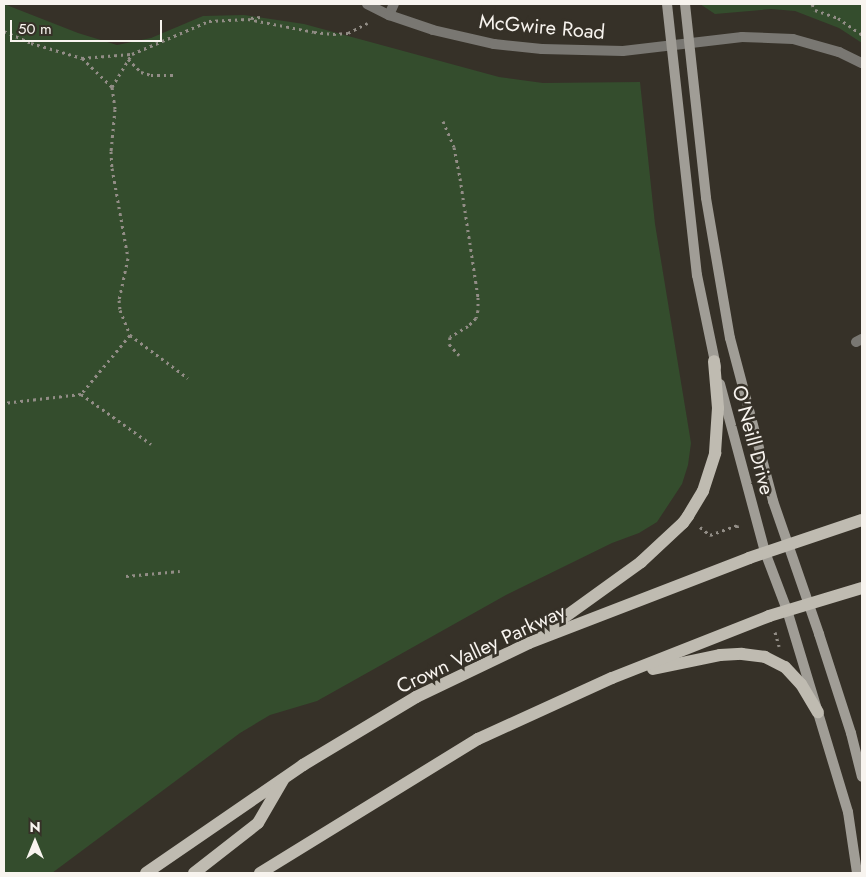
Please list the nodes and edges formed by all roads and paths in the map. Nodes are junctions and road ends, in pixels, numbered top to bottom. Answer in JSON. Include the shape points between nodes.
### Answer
{"nodes":[{"id":1,"x":368,"y":4,"type":"edge"},
{"id":2,"x":394,"y":4,"type":"edge"},
{"id":3,"x":667,"y":4,"type":"edge"},
{"id":4,"x":685,"y":4,"type":"edge"},
{"id":5,"x":812,"y":4,"type":"edge"},
{"id":6,"x":389,"y":16,"type":"junction"},
{"id":7,"x":260,"y":17,"type":"dead end"},
{"id":8,"x":248,"y":19,"type":"junction"},
{"id":9,"x":368,"y":23,"type":"dead end"},
{"id":10,"x":4,"y":31,"type":"edge"},
{"id":11,"x":862,"y":35,"type":"edge"},
{"id":12,"x":689,"y":43,"type":"junction"},
{"id":13,"x":670,"y":46,"type":"junction"},
{"id":14,"x":132,"y":54,"type":"junction"},
{"id":15,"x":82,"y":58,"type":"junction"},
{"id":16,"x":128,"y":59,"type":"junction"},
{"id":17,"x":862,"y":63,"type":"edge"},
{"id":18,"x":176,"y":75,"type":"dead end"},
{"id":19,"x":112,"y":87,"type":"junction"},
{"id":20,"x":442,"y":121,"type":"dead end"},
{"id":21,"x":130,"y":335,"type":"junction"},
{"id":22,"x":459,"y":355,"type":"dead end"},
{"id":23,"x":714,"y":361,"type":"junction"},
{"id":24,"x":188,"y":378,"type":"dead end"},
{"id":25,"x":81,"y":394,"type":"junction"},
{"id":26,"x":4,"y":403,"type":"edge"},
{"id":27,"x":151,"y":444,"type":"dead end"},
{"id":28,"x":862,"y":520,"type":"edge"},
{"id":29,"x":695,"y":521,"type":"dead end"},
{"id":30,"x":738,"y":528,"type":"dead end"},
{"id":31,"x":787,"y":544,"type":"junction"},
{"id":32,"x":765,"y":552,"type":"junction"},
{"id":33,"x":180,"y":571,"type":"dead end"},
{"id":34,"x":126,"y":576,"type":"dead end"},
{"id":35,"x":862,"y":588,"type":"edge"},
{"id":36,"x":809,"y":604,"type":"junction"},
{"id":37,"x":787,"y":610,"type":"junction"},
{"id":38,"x":528,"y":643,"type":"junction"},
{"id":39,"x":612,"y":678,"type":"junction"},
{"id":40,"x":818,"y":712,"type":"junction"},
{"id":41,"x":862,"y":777,"type":"edge"},
{"id":42,"x":284,"y":778,"type":"junction"},
{"id":43,"x":146,"y":873,"type":"edge"},
{"id":44,"x":194,"y":873,"type":"edge"},
{"id":45,"x":260,"y":873,"type":"edge"},
{"id":46,"x":857,"y":873,"type":"edge"}],
"edges":[{"from":1,"to":6,"type":"street","name":"McGwire Road"},
{"from":2,"to":6,"type":"street"},
{"from":3,"to":13,"type":"main road","name":"O'Neill Drive"},
{"from":4,"to":12,"type":"main road","name":"O'Neill Drive"},
{"from":5,"to":11,"type":"path","via":[[815,10],[838,18]]},
{"from":6,"to":13,"type":"street","name":"McGwire Road","via":[[433,30],[513,46],[623,51]]},
{"from":7,"to":8,"type":"path"},
{"from":8,"to":9,"type":"path","via":[[333,34],[348,33]]},
{"from":8,"to":14,"type":"path","via":[[209,20]]},
{"from":10,"to":15,"type":"path","via":[[31,43]]},
{"from":12,"to":13,"type":"street","name":"McGwire Road"},
{"from":12,"to":17,"type":"street","name":"McGwire Road","via":[[742,37],[793,40],[839,52]]},
{"from":12,"to":31,"type":"main road","name":"O'Neill Drive","via":[[706,198],[730,338]]},
{"from":13,"to":23,"type":"main road","name":"O'Neill Drive","via":[[697,275]]},
{"from":14,"to":15,"type":"path"},
{"from":14,"to":16,"type":"path"},
{"from":15,"to":19,"type":"path"},
{"from":16,"to":18,"type":"path","via":[[141,72]]},
{"from":16,"to":19,"type":"path"},
{"from":19,"to":21,"type":"path","via":[[115,110],[112,168],[128,258],[119,300]]},
{"from":20,"to":22,"type":"path","via":[[454,147],[478,297],[476,318],[450,337],[449,344]]},
{"from":21,"to":24,"type":"path"},
{"from":21,"to":25,"type":"path"},
{"from":23,"to":32,"type":"main road","name":"O'Neill Drive"},
{"from":23,"to":38,"type":"main road","via":[[718,408],[715,453],[702,491],[683,524],[642,562]]},
{"from":25,"to":26,"type":"path"},
{"from":25,"to":27,"type":"path"},
{"from":28,"to":31,"type":"main road","name":"Crown Valley Parkway"},
{"from":29,"to":30,"type":"path","via":[[710,535]]},
{"from":31,"to":32,"type":"main road","name":"Crown Valley Parkway"},
{"from":31,"to":36,"type":"main road","name":"O'Neill Drive"},
{"from":32,"to":37,"type":"main road","name":"O'Neill Drive"},
{"from":32,"to":38,"type":"main road","name":"Crown Valley Parkway"},
{"from":33,"to":34,"type":"path"},
{"from":35,"to":36,"type":"main road"},
{"from":36,"to":37,"type":"main road"},
{"from":36,"to":41,"type":"main road","name":"O'Neill Drive"},
{"from":37,"to":39,"type":"main road"},
{"from":37,"to":40,"type":"main road","name":"O'Neill Drive"},
{"from":38,"to":42,"type":"main road","name":"Crown Valley Parkway","via":[[416,697]]},
{"from":39,"to":40,"type":"main road","via":[[720,655],[765,657],[785,667],[801,684]]},
{"from":39,"to":45,"type":"main road","via":[[478,739]]},
{"from":40,"to":46,"type":"main road","name":"O'Neill Drive","via":[[848,812]]},
{"from":42,"to":43,"type":"main road","name":"Crown Valley Parkway"},
{"from":42,"to":44,"type":"main road","via":[[258,823]]}]}
